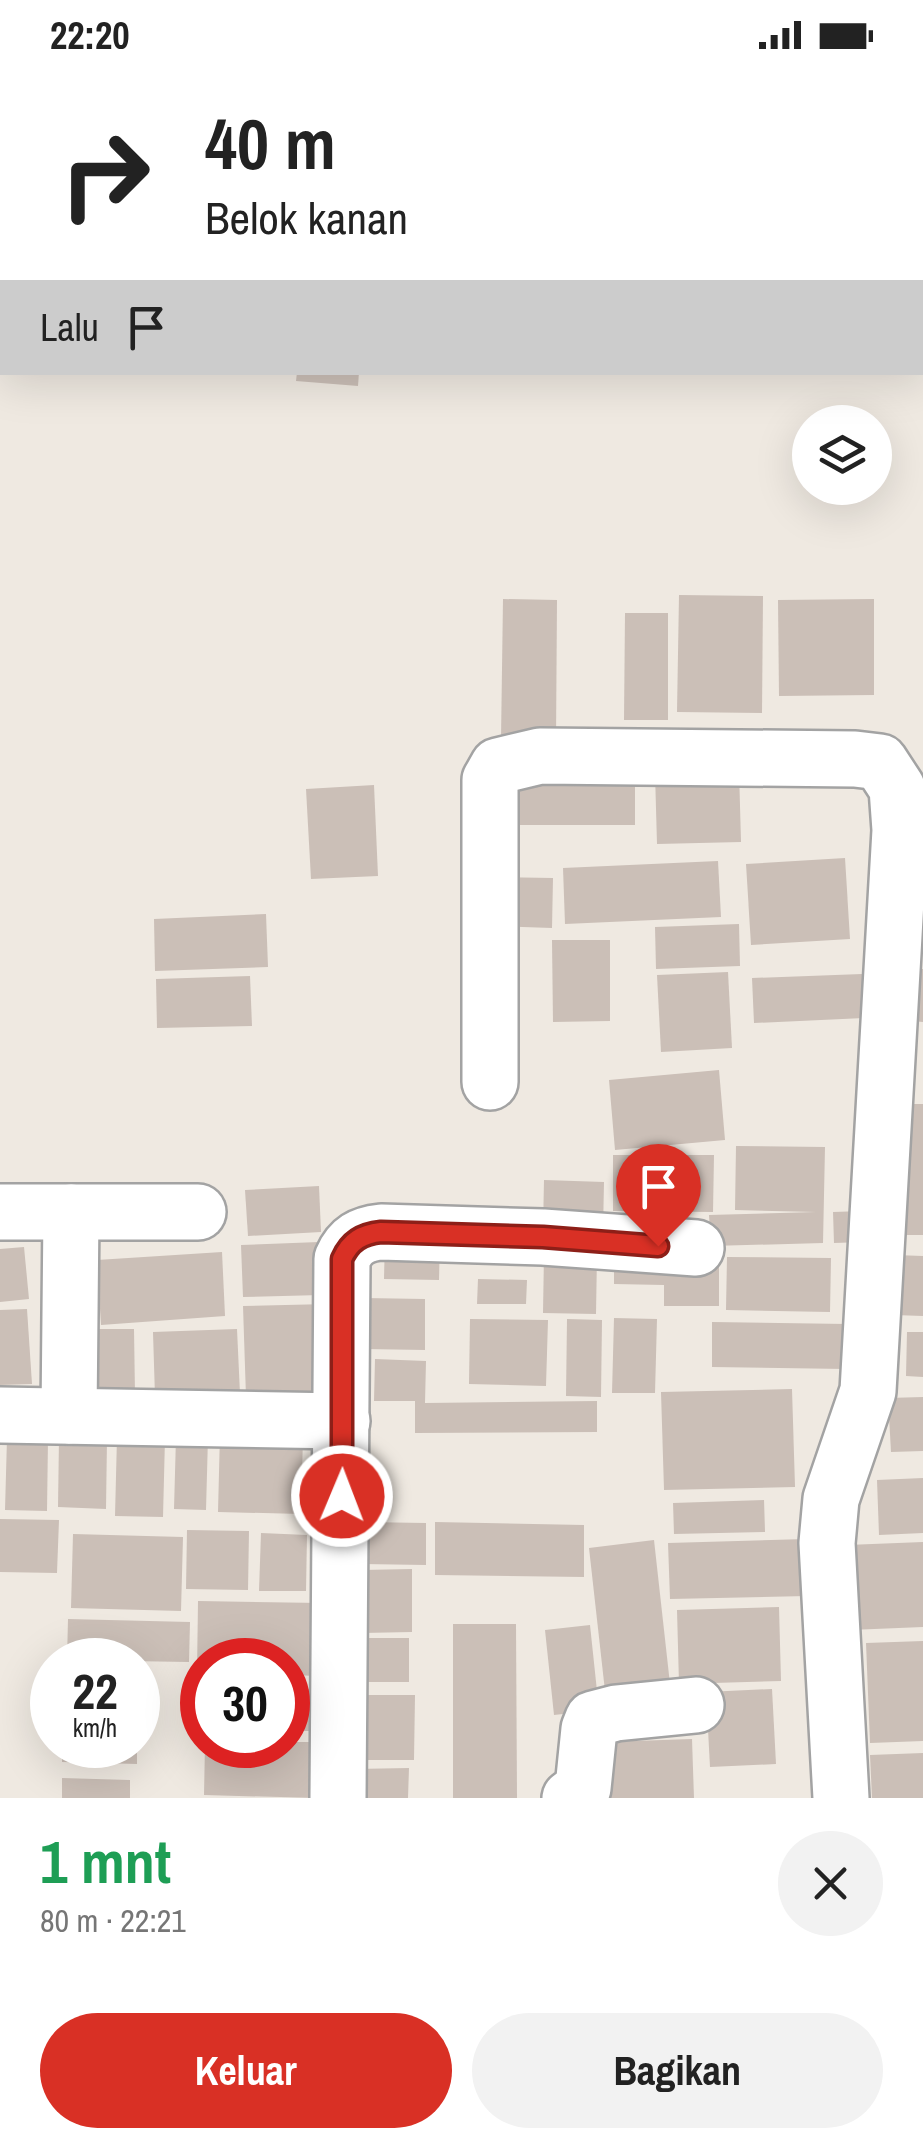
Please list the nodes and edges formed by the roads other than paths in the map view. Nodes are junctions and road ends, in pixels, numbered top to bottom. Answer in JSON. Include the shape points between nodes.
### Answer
{"nodes":[{"id":1,"x":905,"y":1070,"type":"edge"},
{"id":2,"x":490,"y":1082,"type":"dead end"},
{"id":3,"x":0,"y":1212,"type":"edge"},
{"id":4,"x":71,"y":1212,"type":"junction"},
{"id":5,"x":198,"y":1212,"type":"dead end"},
{"id":6,"x":696,"y":1248,"type":"dead end"},
{"id":7,"x":0,"y":1415,"type":"edge"},
{"id":8,"x":69,"y":1416,"type":"junction"},
{"id":9,"x":342,"y":1420,"type":"junction"},
{"id":10,"x":696,"y":1705,"type":"dead end"},
{"id":11,"x":338,"y":1798,"type":"edge"},
{"id":12,"x":570,"y":1798,"type":"edge"},
{"id":13,"x":841,"y":1798,"type":"edge"}],
"edges":[{"from":1,"to":2,"type":"street","via":[[897,788],[880,762],[540,756],[506,762],[490,780]]},
{"from":1,"to":13,"type":"street","via":[[868,1392],[831,1500]]},
{"from":3,"to":4,"type":"street"},
{"from":4,"to":5,"type":"street"},
{"from":4,"to":8,"type":"street"},
{"from":6,"to":9,"type":"street","via":[[364,1234],[342,1259]]},
{"from":7,"to":8,"type":"street"},
{"from":8,"to":9,"type":"street"},
{"from":9,"to":11,"type":"street"},
{"from":10,"to":12,"type":"street","via":[[593,1719],[583,1788]]}]}
